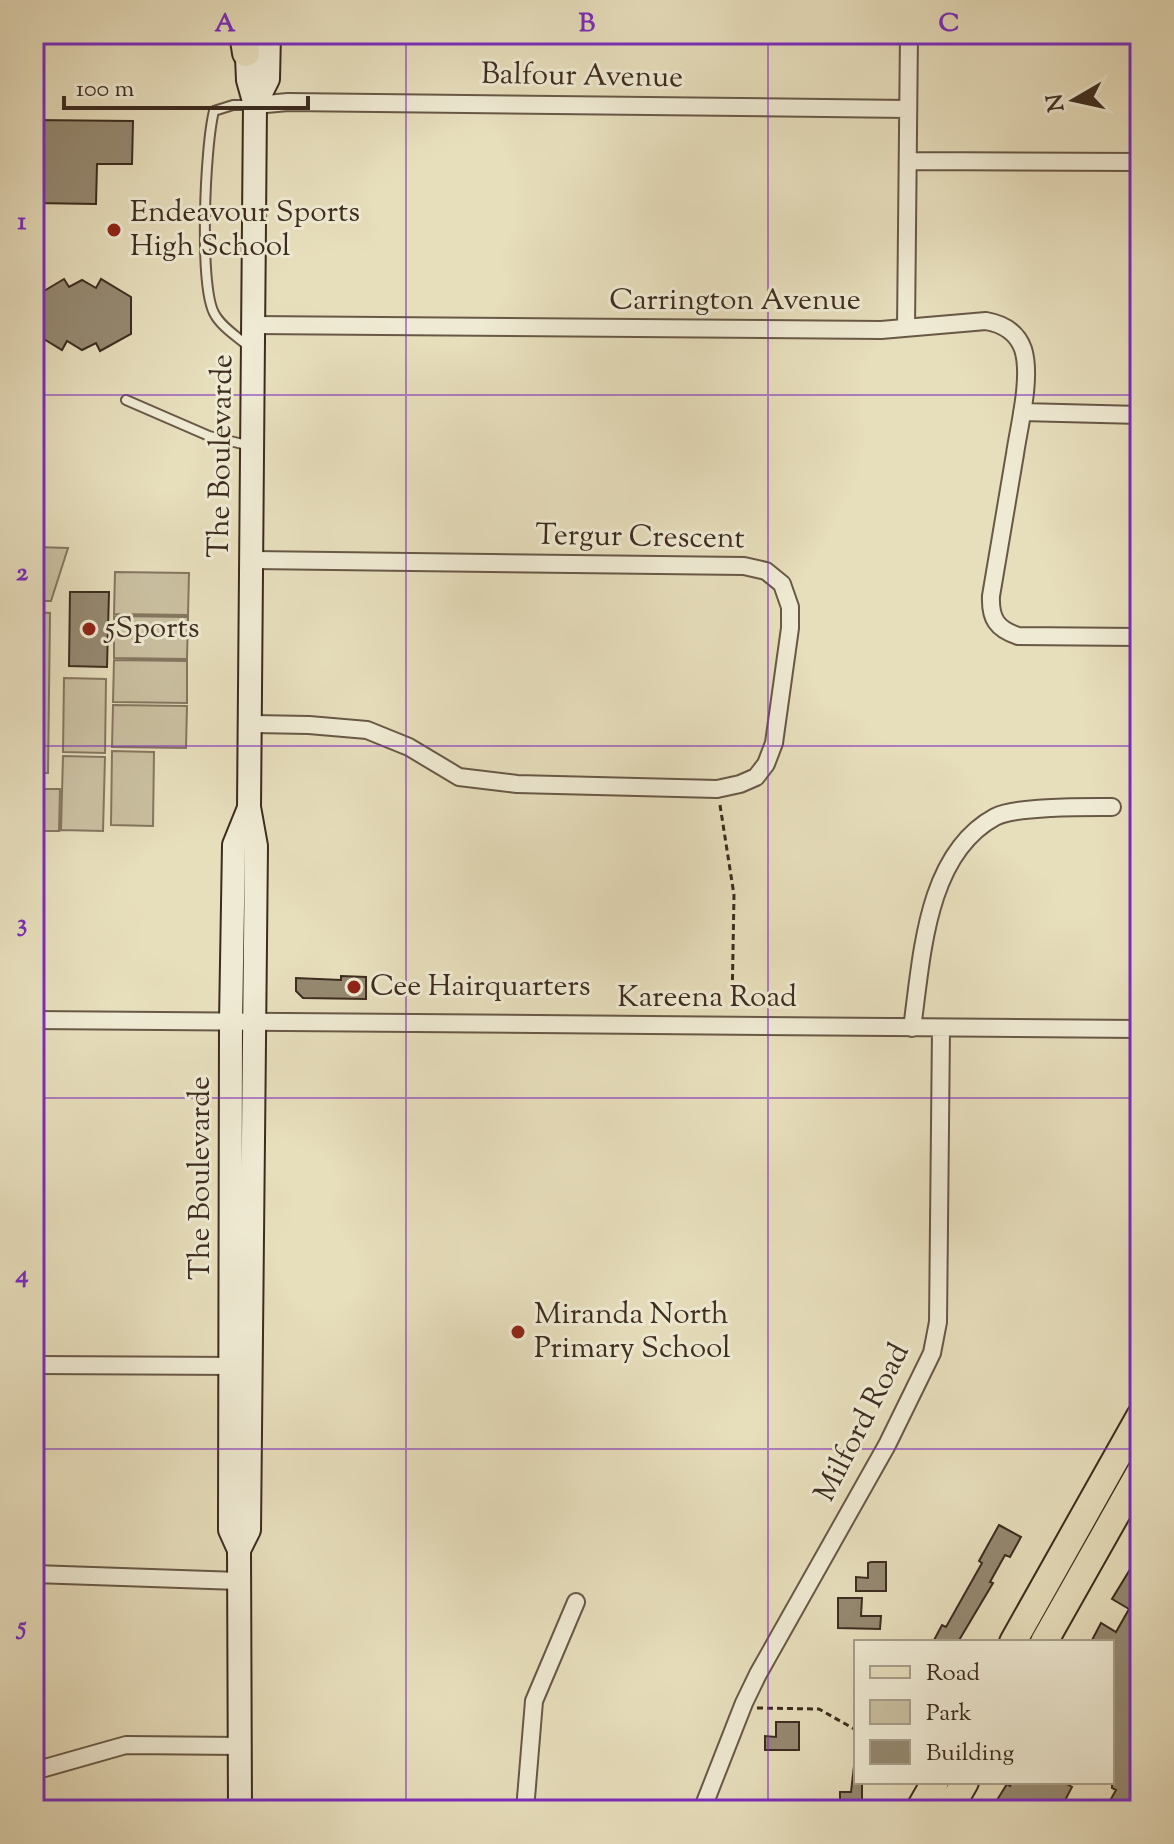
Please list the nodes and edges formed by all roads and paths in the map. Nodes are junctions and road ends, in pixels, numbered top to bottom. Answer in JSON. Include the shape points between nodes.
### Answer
{"nodes":[{"id":1,"x":269,"y":34,"type":"edge"},
{"id":2,"x":909,"y":34,"type":"edge"},
{"id":3,"x":245,"y":40,"type":"edge"},
{"id":4,"x":255,"y":105,"type":"junction"},
{"id":5,"x":908,"y":109,"type":"junction"},
{"id":6,"x":910,"y":161,"type":"junction"},
{"id":7,"x":1140,"y":162,"type":"edge"},
{"id":8,"x":253,"y":325,"type":"junction"},
{"id":9,"x":906,"y":327,"type":"junction"},
{"id":10,"x":253,"y":350,"type":"junction"},
{"id":11,"x":126,"y":400,"type":"dead end"},
{"id":12,"x":1022,"y":412,"type":"junction"},
{"id":13,"x":1140,"y":415,"type":"edge"},
{"id":14,"x":252,"y":446,"type":"junction"},
{"id":15,"x":251,"y":560,"type":"junction"},
{"id":16,"x":1140,"y":637,"type":"edge"},
{"id":17,"x":250,"y":724,"type":"junction"},
{"id":18,"x":717,"y":789,"type":"junction"},
{"id":19,"x":1112,"y":807,"type":"dead end"},
{"id":20,"x":732,"y":1006,"type":"dead end"},
{"id":21,"x":34,"y":1020,"type":"edge"},
{"id":22,"x":242,"y":1022,"type":"junction"},
{"id":23,"x":912,"y":1028,"type":"junction"},
{"id":24,"x":941,"y":1029,"type":"junction"},
{"id":25,"x":1140,"y":1029,"type":"edge"},
{"id":26,"x":34,"y":1365,"type":"edge"},
{"id":27,"x":240,"y":1366,"type":"junction"},
{"id":28,"x":1140,"y":1416,"type":"edge"},
{"id":29,"x":1140,"y":1472,"type":"edge"},
{"id":30,"x":34,"y":1574,"type":"edge"},
{"id":31,"x":239,"y":1581,"type":"junction"},
{"id":32,"x":576,"y":1602,"type":"dead end"},
{"id":33,"x":1014,"y":1640,"type":"edge"},
{"id":34,"x":1045,"y":1640,"type":"edge"},
{"id":35,"x":744,"y":1703,"type":"junction"},
{"id":36,"x":854,"y":1729,"type":"edge"},
{"id":37,"x":241,"y":1746,"type":"junction"},
{"id":38,"x":34,"y":1771,"type":"edge"},
{"id":39,"x":934,"y":1784,"type":"edge"},
{"id":40,"x":964,"y":1784,"type":"edge"},
{"id":41,"x":240,"y":1810,"type":"edge"},
{"id":42,"x":525,"y":1810,"type":"edge"},
{"id":43,"x":702,"y":1810,"type":"edge"},
{"id":44,"x":919,"y":1810,"type":"edge"},
{"id":45,"x":949,"y":1810,"type":"edge"}],
"edges":[{"from":1,"to":4,"type":"main road","name":"The Boulevarde","via":[[268,79]]},
{"from":2,"to":5,"type":"street"},
{"from":3,"to":4,"type":"main road","name":"The Boulevarde"},
{"from":4,"to":5,"type":"street","name":"Balfour Avenue"},
{"from":4,"to":8,"type":"main road","name":"The Boulevarde"},
{"from":4,"to":10,"type":"lane","via":[[214,111],[206,200],[207,296],[215,315]]},
{"from":5,"to":6,"type":"street"},
{"from":6,"to":7,"type":"street"},
{"from":6,"to":9,"type":"street"},
{"from":8,"to":9,"type":"street","name":"Carrington Avenue"},
{"from":8,"to":10,"type":"main road","name":"The Boulevarde"},
{"from":9,"to":12,"type":"street","name":"Carrington Avenue","via":[[986,321],[1011,330],[1024,354]]},
{"from":10,"to":14,"type":"main road","name":"The Boulevarde"},
{"from":11,"to":14,"type":"lane","via":[[209,436]]},
{"from":12,"to":13,"type":"street"},
{"from":12,"to":16,"type":"street","name":"Carrington Avenue","via":[[991,596],[994,622],[1018,636]]},
{"from":14,"to":15,"type":"main road","name":"The Boulevarde"},
{"from":15,"to":17,"type":"main road","name":"The Boulevarde"},
{"from":15,"to":18,"type":"street","name":"Tergur Crescent","via":[[744,566],[766,571],[782,584],[790,607],[774,743],[756,777]]},
{"from":17,"to":18,"type":"street","name":"Tergur Crescent","via":[[367,730],[459,777],[517,784]]},
{"from":17,"to":22,"type":"main road","name":"The Boulevarde","via":[[249,807],[234,845]]},
{"from":18,"to":20,"type":"path","via":[[734,895]]},
{"from":19,"to":23,"type":"street","via":[[996,816],[961,845],[938,884]]},
{"from":21,"to":22,"type":"street","name":"Kareena Road"},
{"from":22,"to":23,"type":"street","name":"Kareena Road"},
{"from":22,"to":27,"type":"main road","name":"The Boulevarde"},
{"from":23,"to":24,"type":"street","name":"Kareena Road"},
{"from":24,"to":25,"type":"street","name":"Kareena Road"},
{"from":24,"to":35,"type":"street","name":"Milford Road","via":[[938,1322],[932,1353]]},
{"from":26,"to":27,"type":"street"},
{"from":27,"to":31,"type":"main road","name":"The Boulevarde","via":[[249,1530],[239,1550]]},
{"from":28,"to":33,"type":"main road"},
{"from":29,"to":34,"type":"main road"},
{"from":30,"to":31,"type":"street"},
{"from":31,"to":37,"type":"main road","name":"The Boulevarde"},
{"from":32,"to":42,"type":"street","via":[[534,1701]]},
{"from":35,"to":36,"type":"path","via":[[819,1709]]},
{"from":35,"to":43,"type":"street","name":"Milford Road"},
{"from":37,"to":38,"type":"street","via":[[126,1745]]},
{"from":37,"to":41,"type":"main road","name":"The Boulevarde"},
{"from":39,"to":44,"type":"main road"},
{"from":40,"to":45,"type":"main road"}]}
